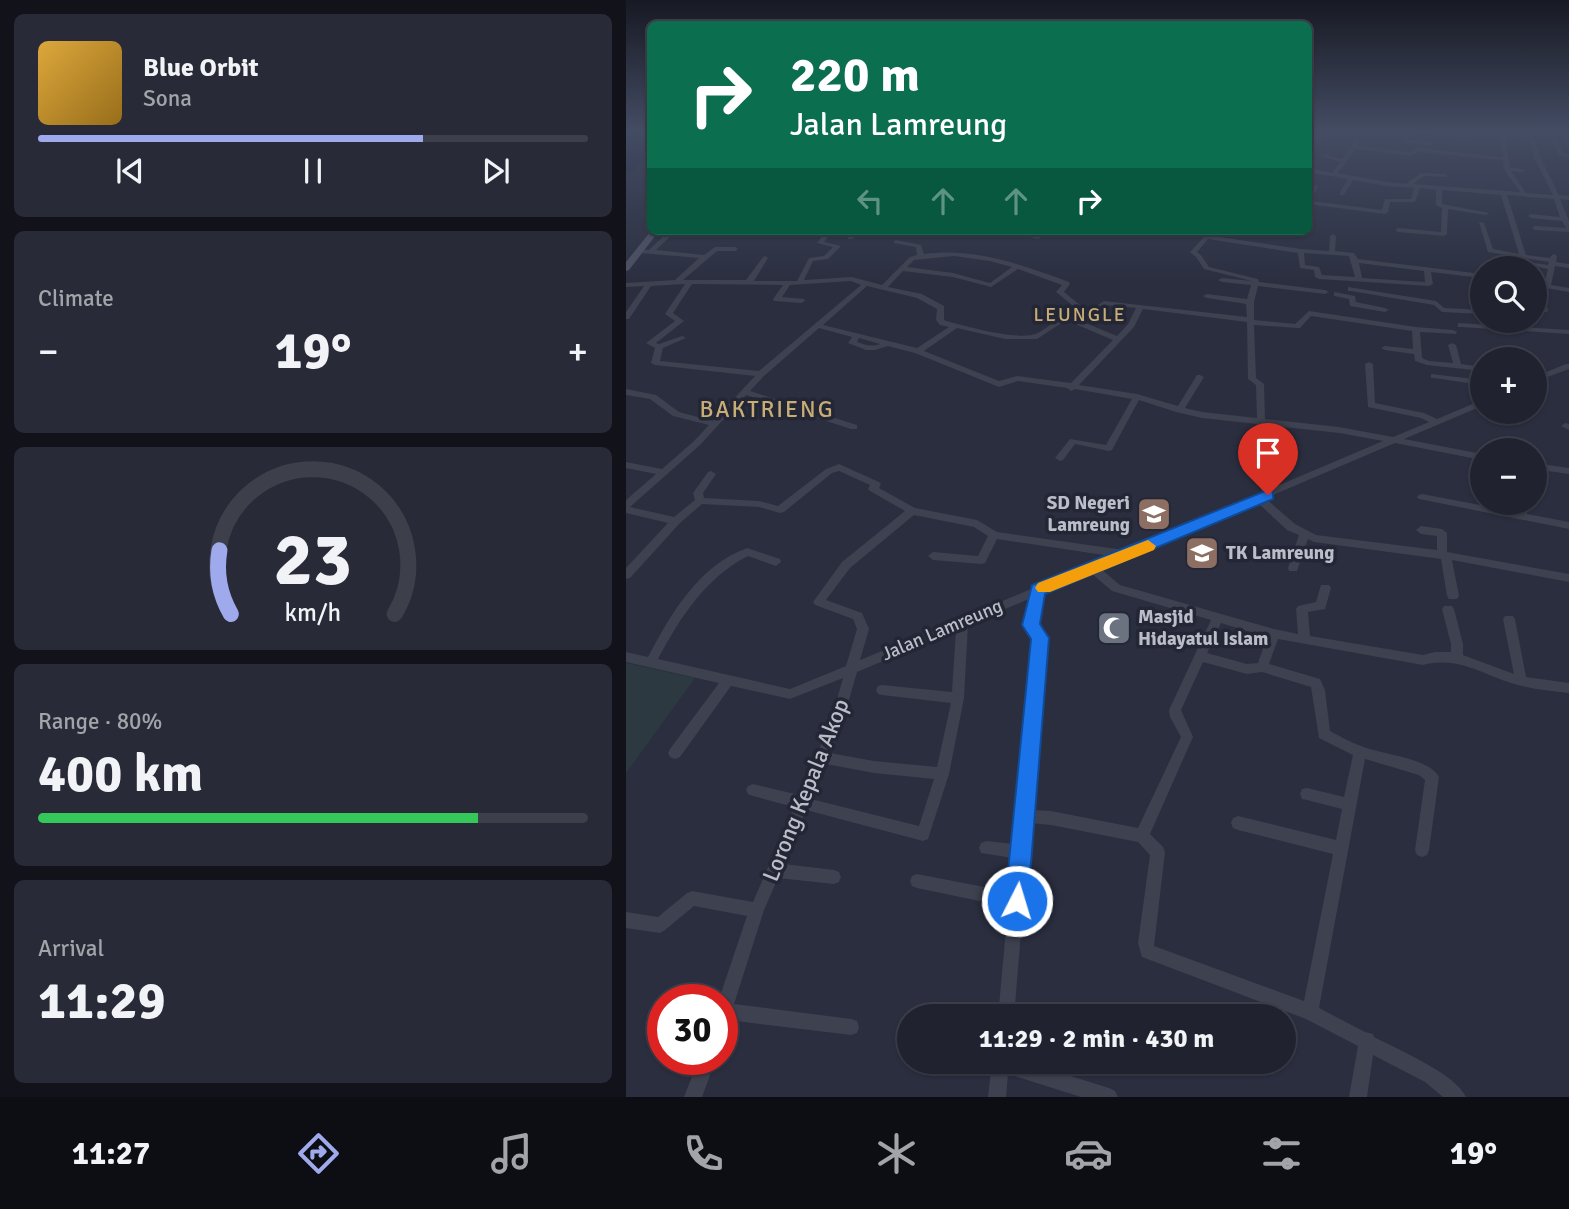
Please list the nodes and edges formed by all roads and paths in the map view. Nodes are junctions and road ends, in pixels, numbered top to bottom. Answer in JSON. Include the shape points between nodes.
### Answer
{"nodes":[{"id":1,"x":1348,"y":182,"type":"edge"},
{"id":2,"x":1381,"y":182,"type":"edge"},
{"id":3,"x":1411,"y":182,"type":"edge"},
{"id":4,"x":1516,"y":182,"type":"edge"},
{"id":5,"x":1548,"y":182,"type":"edge"},
{"id":6,"x":1417,"y":187,"type":"junction"},
{"id":7,"x":1439,"y":189,"type":"junction"},
{"id":8,"x":1503,"y":193,"type":"junction"},
{"id":9,"x":1342,"y":194,"type":"dead end"},
{"id":10,"x":1524,"y":194,"type":"junction"},
{"id":11,"x":1556,"y":197,"type":"junction"},
{"id":12,"x":1569,"y":198,"type":"edge"},
{"id":13,"x":1312,"y":203,"type":"edge"},
{"id":14,"x":1445,"y":207,"type":"junction"},
{"id":15,"x":1486,"y":213,"type":"dead end"},
{"id":16,"x":1531,"y":216,"type":"dead end"},
{"id":17,"x":1481,"y":223,"type":"dead end"},
{"id":18,"x":1567,"y":224,"type":"edge"},
{"id":19,"x":1535,"y":228,"type":"dead end"},
{"id":20,"x":1398,"y":230,"type":"dead end"},
{"id":21,"x":652,"y":235,"type":"edge"},
{"id":22,"x":669,"y":235,"type":"edge"},
{"id":23,"x":826,"y":235,"type":"edge"},
{"id":24,"x":855,"y":235,"type":"edge"},
{"id":25,"x":1199,"y":235,"type":"edge"},
{"id":26,"x":1237,"y":235,"type":"edge"},
{"id":27,"x":1334,"y":236,"type":"dead end"},
{"id":28,"x":1206,"y":237,"type":"junction"},
{"id":29,"x":850,"y":238,"type":"dead end"},
{"id":30,"x":1234,"y":239,"type":"junction"},
{"id":31,"x":896,"y":242,"type":"dead end"},
{"id":32,"x":734,"y":250,"type":"dead end"},
{"id":33,"x":640,"y":251,"type":"junction"},
{"id":34,"x":651,"y":251,"type":"junction"},
{"id":35,"x":1301,"y":251,"type":"junction"},
{"id":36,"x":1332,"y":253,"type":"junction"},
{"id":37,"x":1523,"y":255,"type":"junction"},
{"id":38,"x":921,"y":256,"type":"junction"},
{"id":39,"x":705,"y":257,"type":"junction"},
{"id":40,"x":765,"y":258,"type":"dead end"},
{"id":41,"x":1355,"y":261,"type":"junction"},
{"id":42,"x":1547,"y":262,"type":"edge"},
{"id":43,"x":1553,"y":262,"type":"junction"},
{"id":44,"x":1569,"y":266,"type":"edge"},
{"id":45,"x":1016,"y":267,"type":"junction"},
{"id":46,"x":626,"y":268,"type":"edge"},
{"id":47,"x":902,"y":269,"type":"junction"},
{"id":48,"x":1427,"y":269,"type":"junction"},
{"id":49,"x":1470,"y":274,"type":"edge"},
{"id":50,"x":1222,"y":280,"type":"dead end"},
{"id":51,"x":1356,"y":280,"type":"junction"},
{"id":52,"x":800,"y":281,"type":"junction"},
{"id":53,"x":677,"y":282,"type":"junction"},
{"id":54,"x":749,"y":282,"type":"junction"},
{"id":55,"x":788,"y":283,"type":"junction"},
{"id":56,"x":649,"y":284,"type":"junction"},
{"id":57,"x":689,"y":284,"type":"junction"},
{"id":58,"x":866,"y":284,"type":"junction"},
{"id":59,"x":626,"y":285,"type":"edge"},
{"id":60,"x":1255,"y":285,"type":"junction"},
{"id":61,"x":884,"y":287,"type":"junction"},
{"id":62,"x":1547,"y":287,"type":"joint"},
{"id":63,"x":1569,"y":290,"type":"edge"},
{"id":64,"x":1325,"y":292,"type":"dead end"},
{"id":65,"x":1350,"y":293,"type":"junction"},
{"id":66,"x":1337,"y":294,"type":"dead end"},
{"id":67,"x":1207,"y":296,"type":"dead end"},
{"id":68,"x":801,"y":302,"type":"dead end"},
{"id":69,"x":1250,"y":302,"type":"junction"},
{"id":70,"x":1140,"y":308,"type":"junction"},
{"id":71,"x":1385,"y":310,"type":"dead end"},
{"id":72,"x":1470,"y":311,"type":"edge"},
{"id":73,"x":626,"y":317,"type":"edge"},
{"id":74,"x":1065,"y":317,"type":"junction"},
{"id":75,"x":1251,"y":321,"type":"junction"},
{"id":76,"x":1077,"y":322,"type":"junction"},
{"id":77,"x":820,"y":326,"type":"junction"},
{"id":78,"x":955,"y":326,"type":"junction"},
{"id":79,"x":1461,"y":326,"type":"dead end"},
{"id":80,"x":1416,"y":330,"type":"junction"},
{"id":81,"x":1453,"y":332,"type":"dead end"},
{"id":82,"x":1569,"y":332,"type":"edge"},
{"id":83,"x":682,"y":338,"type":"dead end"},
{"id":84,"x":1118,"y":339,"type":"junction"},
{"id":85,"x":1452,"y":345,"type":"dead end"},
{"id":86,"x":659,"y":347,"type":"junction"},
{"id":87,"x":1385,"y":348,"type":"dead end"},
{"id":88,"x":918,"y":351,"type":"junction"},
{"id":89,"x":1417,"y":352,"type":"junction"},
{"id":90,"x":1369,"y":364,"type":"dead end"},
{"id":91,"x":1458,"y":367,"type":"junction"},
{"id":92,"x":1470,"y":368,"type":"edge"},
{"id":93,"x":1567,"y":368,"type":"edge"},
{"id":94,"x":761,"y":374,"type":"junction"},
{"id":95,"x":1547,"y":375,"type":"edge"},
{"id":96,"x":1434,"y":376,"type":"dead end"},
{"id":97,"x":1200,"y":377,"type":"dead end"},
{"id":98,"x":1470,"y":381,"type":"edge"},
{"id":99,"x":1072,"y":387,"type":"junction"},
{"id":100,"x":626,"y":392,"type":"edge"},
{"id":101,"x":746,"y":392,"type":"junction"},
{"id":102,"x":1138,"y":397,"type":"junction"},
{"id":103,"x":1470,"y":408,"type":"edge"},
{"id":104,"x":1178,"y":410,"type":"junction"},
{"id":105,"x":1264,"y":422,"type":"junction"},
{"id":106,"x":1437,"y":422,"type":"junction"},
{"id":107,"x":716,"y":424,"type":"junction"},
{"id":108,"x":854,"y":427,"type":"dead end"},
{"id":109,"x":1393,"y":442,"type":"junction"},
{"id":110,"x":1470,"y":455,"type":"edge"},
{"id":111,"x":1060,"y":458,"type":"dead end"},
{"id":112,"x":626,"y":465,"type":"edge"},
{"id":113,"x":1547,"y":468,"type":"edge"},
{"id":114,"x":1569,"y":471,"type":"edge"},
{"id":115,"x":664,"y":472,"type":"junction"},
{"id":116,"x":711,"y":474,"type":"dead end"},
{"id":117,"x":1264,"y":497,"type":"junction"},
{"id":118,"x":1422,"y":497,"type":"dead end"},
{"id":119,"x":700,"y":501,"type":"junction"},
{"id":120,"x":626,"y":508,"type":"edge"},
{"id":121,"x":912,"y":511,"type":"junction"},
{"id":122,"x":1522,"y":516,"type":"joint"},
{"id":123,"x":676,"y":521,"type":"junction"},
{"id":124,"x":1569,"y":526,"type":"edge"},
{"id":125,"x":1421,"y":530,"type":"dead end"},
{"id":126,"x":994,"y":535,"type":"junction"},
{"id":127,"x":1304,"y":535,"type":"junction"},
{"id":128,"x":933,"y":555,"type":"dead end"},
{"id":129,"x":1127,"y":555,"type":"junction"},
{"id":130,"x":1444,"y":555,"type":"junction"},
{"id":131,"x":776,"y":562,"type":"dead end"},
{"id":132,"x":1093,"y":568,"type":"junction"},
{"id":133,"x":1293,"y":568,"type":"dead end"},
{"id":134,"x":626,"y":575,"type":"edge"},
{"id":135,"x":1569,"y":578,"type":"edge"},
{"id":136,"x":1325,"y":588,"type":"dead end"},
{"id":137,"x":1038,"y":590,"type":"junction"},
{"id":138,"x":1453,"y":596,"type":"dead end"},
{"id":139,"x":1448,"y":609,"type":"dead end"},
{"id":140,"x":1218,"y":617,"type":"junction"},
{"id":141,"x":1509,"y":619,"type":"dead end"},
{"id":142,"x":962,"y":621,"type":"junction"},
{"id":143,"x":1274,"y":634,"type":"junction"},
{"id":144,"x":1304,"y":637,"type":"junction"},
{"id":145,"x":626,"y":657,"type":"edge"},
{"id":146,"x":1202,"y":657,"type":"junction"},
{"id":147,"x":1457,"y":657,"type":"junction"},
{"id":148,"x":651,"y":662,"type":"junction"},
{"id":149,"x":852,"y":667,"type":"junction"},
{"id":150,"x":1262,"y":667,"type":"junction"},
{"id":151,"x":728,"y":680,"type":"junction"},
{"id":152,"x":1521,"y":680,"type":"junction"},
{"id":153,"x":1569,"y":688,"type":"edge"},
{"id":154,"x":882,"y":690,"type":"dead end"},
{"id":155,"x":958,"y":698,"type":"junction"},
{"id":156,"x":1360,"y":752,"type":"junction"},
{"id":157,"x":675,"y":753,"type":"dead end"},
{"id":158,"x":822,"y":757,"type":"junction"},
{"id":159,"x":942,"y":774,"type":"junction"},
{"id":160,"x":753,"y":790,"type":"dead end"},
{"id":161,"x":1307,"y":794,"type":"dead end"},
{"id":162,"x":801,"y":804,"type":"junction"},
{"id":163,"x":1350,"y":805,"type":"junction"},
{"id":164,"x":1025,"y":816,"type":"junction"},
{"id":165,"x":1238,"y":823,"type":"dead end"},
{"id":166,"x":1142,"y":836,"type":"junction"},
{"id":167,"x":986,"y":848,"type":"dead end"},
{"id":168,"x":1342,"y":849,"type":"junction"},
{"id":169,"x":1422,"y":850,"type":"dead end"},
{"id":170,"x":1021,"y":852,"type":"junction"},
{"id":171,"x":775,"y":870,"type":"junction"},
{"id":172,"x":834,"y":877,"type":"dead end"},
{"id":173,"x":917,"y":881,"type":"dead end"},
{"id":174,"x":1017,"y":901,"type":"junction"},
{"id":175,"x":757,"y":911,"type":"junction"},
{"id":176,"x":626,"y":920,"type":"edge"},
{"id":177,"x":733,"y":984,"type":"edge"},
{"id":178,"x":1007,"y":1004,"type":"edge"},
{"id":179,"x":1310,"y":1012,"type":"junction"},
{"id":180,"x":738,"y":1015,"type":"edge"},
{"id":181,"x":851,"y":1027,"type":"dead end"},
{"id":182,"x":1367,"y":1040,"type":"junction"},
{"id":183,"x":1000,"y":1074,"type":"edge"},
{"id":184,"x":1036,"y":1074,"type":"edge"},
{"id":185,"x":701,"y":1075,"type":"edge"},
{"id":186,"x":693,"y":1097,"type":"edge"},
{"id":187,"x":997,"y":1097,"type":"edge"},
{"id":188,"x":1109,"y":1097,"type":"edge"},
{"id":189,"x":1358,"y":1097,"type":"edge"},
{"id":190,"x":1457,"y":1097,"type":"edge"}],
"edges":[{"from":1,"to":9,"type":"street"},
{"from":2,"to":6,"type":"street"},
{"from":3,"to":6,"type":"street"},
{"from":4,"to":10,"type":"street"},
{"from":5,"to":11,"type":"street"},
{"from":6,"to":7,"type":"street"},
{"from":6,"to":13,"type":"street","via":[[1413,201],[1387,200],[1385,212]]},
{"from":7,"to":8,"type":"street"},
{"from":7,"to":14,"type":"street","via":[[1439,205]]},
{"from":8,"to":10,"type":"street"},
{"from":8,"to":37,"type":"street"},
{"from":10,"to":11,"type":"street"},
{"from":11,"to":12,"type":"street"},
{"from":11,"to":18,"type":"street"},
{"from":14,"to":15,"type":"street"},
{"from":14,"to":20,"type":"street","via":[[1444,234]]},
{"from":16,"to":18,"type":"street"},
{"from":17,"to":37,"type":"street","via":[[1489,250]]},
{"from":18,"to":19,"type":"street"},
{"from":21,"to":33,"type":"street"},
{"from":22,"to":34,"type":"street"},
{"from":23,"to":52,"type":"street","via":[[820,243],[838,246],[826,258],[811,259]]},
{"from":24,"to":29,"type":"street"},
{"from":25,"to":28,"type":"street"},
{"from":26,"to":30,"type":"street"},
{"from":27,"to":36,"type":"street"},
{"from":28,"to":30,"type":"street"},
{"from":28,"to":60,"type":"street","via":[[1193,252],[1206,268],[1254,278]]},
{"from":30,"to":35,"type":"street"},
{"from":31,"to":38,"type":"street","via":[[919,246]]},
{"from":32,"to":39,"type":"street","via":[[715,249]]},
{"from":33,"to":34,"type":"street"},
{"from":33,"to":46,"type":"street"},
{"from":34,"to":39,"type":"street"},
{"from":35,"to":36,"type":"street"},
{"from":35,"to":51,"type":"street","via":[[1302,267],[1317,268],[1318,277]]},
{"from":36,"to":41,"type":"street","via":[[1352,254]]},
{"from":37,"to":43,"type":"street"},
{"from":38,"to":45,"type":"street","via":[[983,255]]},
{"from":38,"to":47,"type":"street"},
{"from":39,"to":53,"type":"street"},
{"from":40,"to":54,"type":"street"},
{"from":41,"to":48,"type":"street"},
{"from":41,"to":51,"type":"street"},
{"from":42,"to":43,"type":"street"},
{"from":43,"to":44,"type":"street"},
{"from":43,"to":62,"type":"street"},
{"from":45,"to":47,"type":"street","via":[[991,285]]},
{"from":45,"to":74,"type":"street","via":[[1066,284],[1060,292],[1076,305]]},
{"from":47,"to":61,"type":"street"},
{"from":48,"to":49,"type":"street"},
{"from":48,"to":51,"type":"street","via":[[1429,284]]},
{"from":50,"to":60,"type":"street"},
{"from":51,"to":65,"type":"street"},
{"from":52,"to":55,"type":"street"},
{"from":52,"to":58,"type":"street","via":[[852,279]]},
{"from":53,"to":56,"type":"street"},
{"from":53,"to":57,"type":"street"},
{"from":54,"to":55,"type":"street"},
{"from":54,"to":57,"type":"street"},
{"from":55,"to":68,"type":"street","via":[[777,299]]},
{"from":56,"to":59,"type":"street"},
{"from":56,"to":73,"type":"street"},
{"from":57,"to":86,"type":"street","via":[[669,314],[680,321],[650,342]]},
{"from":58,"to":61,"type":"street"},
{"from":58,"to":77,"type":"street"},
{"from":60,"to":64,"type":"street"},
{"from":60,"to":69,"type":"street"},
{"from":61,"to":78,"type":"street","via":[[925,299],[941,308],[941,321]]},
{"from":62,"to":63,"type":"street"},
{"from":65,"to":66,"type":"street"},
{"from":65,"to":71,"type":"street","via":[[1353,304]]},
{"from":65,"to":72,"type":"street"},
{"from":67,"to":69,"type":"street"},
{"from":69,"to":75,"type":"street"},
{"from":70,"to":75,"type":"street"},
{"from":70,"to":76,"type":"street","via":[[1104,303]]},
{"from":70,"to":84,"type":"street"},
{"from":74,"to":76,"type":"street"},
{"from":74,"to":78,"type":"street","via":[[1037,337],[1005,337]]},
{"from":75,"to":80,"type":"street","via":[[1301,325],[1309,313]]},
{"from":75,"to":105,"type":"street","via":[[1252,379],[1260,384]]},
{"from":76,"to":84,"type":"street"},
{"from":77,"to":88,"type":"street"},
{"from":77,"to":94,"type":"street"},
{"from":78,"to":88,"type":"street"},
{"from":79,"to":82,"type":"street"},
{"from":80,"to":81,"type":"street"},
{"from":80,"to":89,"type":"street"},
{"from":83,"to":86,"type":"street"},
{"from":84,"to":99,"type":"street"},
{"from":85,"to":91,"type":"street"},
{"from":86,"to":94,"type":"street","via":[[655,363]]},
{"from":87,"to":89,"type":"street"},
{"from":88,"to":99,"type":"street","via":[[999,384],[1017,378]]},
{"from":89,"to":91,"type":"street","via":[[1423,362]]},
{"from":90,"to":106,"type":"street","via":[[1371,405]]},
{"from":91,"to":92,"type":"street"},
{"from":93,"to":95,"type":"street"},
{"from":94,"to":101,"type":"street"},
{"from":96,"to":98,"type":"street"},
{"from":97,"to":104,"type":"street"},
{"from":99,"to":102,"type":"street"},
{"from":100,"to":107,"type":"street","via":[[653,397],[676,414]]},
{"from":101,"to":107,"type":"street"},
{"from":101,"to":108,"type":"street"},
{"from":102,"to":104,"type":"street"},
{"from":102,"to":111,"type":"street","via":[[1109,447],[1073,441]]},
{"from":103,"to":106,"type":"street","name":"Jalan Lamreung"},
{"from":104,"to":105,"type":"street"},
{"from":105,"to":109,"type":"street","via":[[1339,430]]},
{"from":105,"to":117,"type":"street"},
{"from":106,"to":109,"type":"street","name":"Jalan Lamreung"},
{"from":107,"to":115,"type":"street"},
{"from":109,"to":110,"type":"street"},
{"from":109,"to":117,"type":"street","name":"Jalan Lamreung"},
{"from":112,"to":115,"type":"street"},
{"from":113,"to":114,"type":"street"},
{"from":115,"to":120,"type":"street"},
{"from":116,"to":119,"type":"street","via":[[698,493]]},
{"from":117,"to":127,"type":"street"},
{"from":117,"to":129,"type":"street","name":"Jalan Lamreung"},
{"from":118,"to":122,"type":"street"},
{"from":119,"to":121,"type":"street","via":[[758,504],[779,510],[839,467],[870,478],[876,484],[873,489]]},
{"from":119,"to":123,"type":"street"},
{"from":120,"to":123,"type":"street"},
{"from":121,"to":126,"type":"street","via":[[977,524]]},
{"from":121,"to":149,"type":"street","name":"Lorong Kepala Akop","via":[[846,565],[819,602],[858,616],[863,625]]},
{"from":122,"to":124,"type":"street"},
{"from":123,"to":134,"type":"street"},
{"from":125,"to":130,"type":"street","via":[[1442,533]]},
{"from":126,"to":128,"type":"street","via":[[981,561]]},
{"from":126,"to":129,"type":"street"},
{"from":127,"to":130,"type":"street"},
{"from":127,"to":133,"type":"street"},
{"from":129,"to":132,"type":"street","name":"Jalan Lamreung"},
{"from":130,"to":135,"type":"street"},
{"from":130,"to":138,"type":"street"},
{"from":131,"to":148,"type":"street","via":[[747,552],[719,568],[682,610]]},
{"from":132,"to":137,"type":"street","name":"Jalan Lamreung"},
{"from":132,"to":140,"type":"street","via":[[1116,588]]},
{"from":136,"to":144,"type":"street","via":[[1321,606],[1302,609]]},
{"from":137,"to":142,"type":"street","name":"Jalan Lamreung"},
{"from":137,"to":164,"type":"street","via":[[1031,625],[1040,638]]},
{"from":139,"to":147,"type":"street"},
{"from":140,"to":143,"type":"street"},
{"from":140,"to":146,"type":"street"},
{"from":141,"to":152,"type":"street"},
{"from":142,"to":149,"type":"street","name":"Jalan Lamreung"},
{"from":142,"to":155,"type":"street"},
{"from":143,"to":144,"type":"street"},
{"from":143,"to":150,"type":"street"},
{"from":144,"to":147,"type":"street","via":[[1423,660]]},
{"from":145,"to":148,"type":"street","name":"Jalan Lamreung"},
{"from":146,"to":150,"type":"street","via":[[1247,669]]},
{"from":146,"to":166,"type":"street","via":[[1176,709],[1187,737]]},
{"from":147,"to":152,"type":"street"},
{"from":148,"to":151,"type":"street","name":"Jalan Lamreung"},
{"from":149,"to":151,"type":"street","name":"Jalan Lamreung","via":[[790,694]]},
{"from":149,"to":158,"type":"street","name":"Lorong Kepala Akop"},
{"from":150,"to":156,"type":"street","via":[[1316,683],[1324,734]]},
{"from":151,"to":157,"type":"street"},
{"from":152,"to":153,"type":"street"},
{"from":154,"to":155,"type":"street"},
{"from":155,"to":159,"type":"street"},
{"from":156,"to":163,"type":"street"},
{"from":156,"to":169,"type":"street","via":[[1432,776]]},
{"from":158,"to":159,"type":"street"},
{"from":158,"to":162,"type":"street","name":"Lorong Kepala Akop"},
{"from":159,"to":162,"type":"street","via":[[924,834]]},
{"from":160,"to":162,"type":"street"},
{"from":161,"to":163,"type":"street"},
{"from":162,"to":171,"type":"street","name":"Lorong Kepala Akop"},
{"from":163,"to":168,"type":"street"},
{"from":164,"to":166,"type":"street"},
{"from":164,"to":170,"type":"street"},
{"from":165,"to":168,"type":"street"},
{"from":166,"to":179,"type":"street","via":[[1158,852],[1148,950]]},
{"from":167,"to":170,"type":"street"},
{"from":168,"to":179,"type":"street"},
{"from":170,"to":174,"type":"street"},
{"from":171,"to":172,"type":"street"},
{"from":171,"to":175,"type":"street","name":"Lorong Kepala Akop"},
{"from":173,"to":174,"type":"street"},
{"from":174,"to":178,"type":"street"},
{"from":175,"to":176,"type":"street","via":[[692,898],[660,925]]},
{"from":175,"to":177,"type":"street","name":"Lorong Kepala Akop"},
{"from":179,"to":182,"type":"street"},
{"from":180,"to":181,"type":"street"},
{"from":182,"to":189,"type":"street"},
{"from":182,"to":190,"type":"street"},
{"from":183,"to":187,"type":"street"},
{"from":184,"to":188,"type":"street"},
{"from":185,"to":186,"type":"street"}]}
